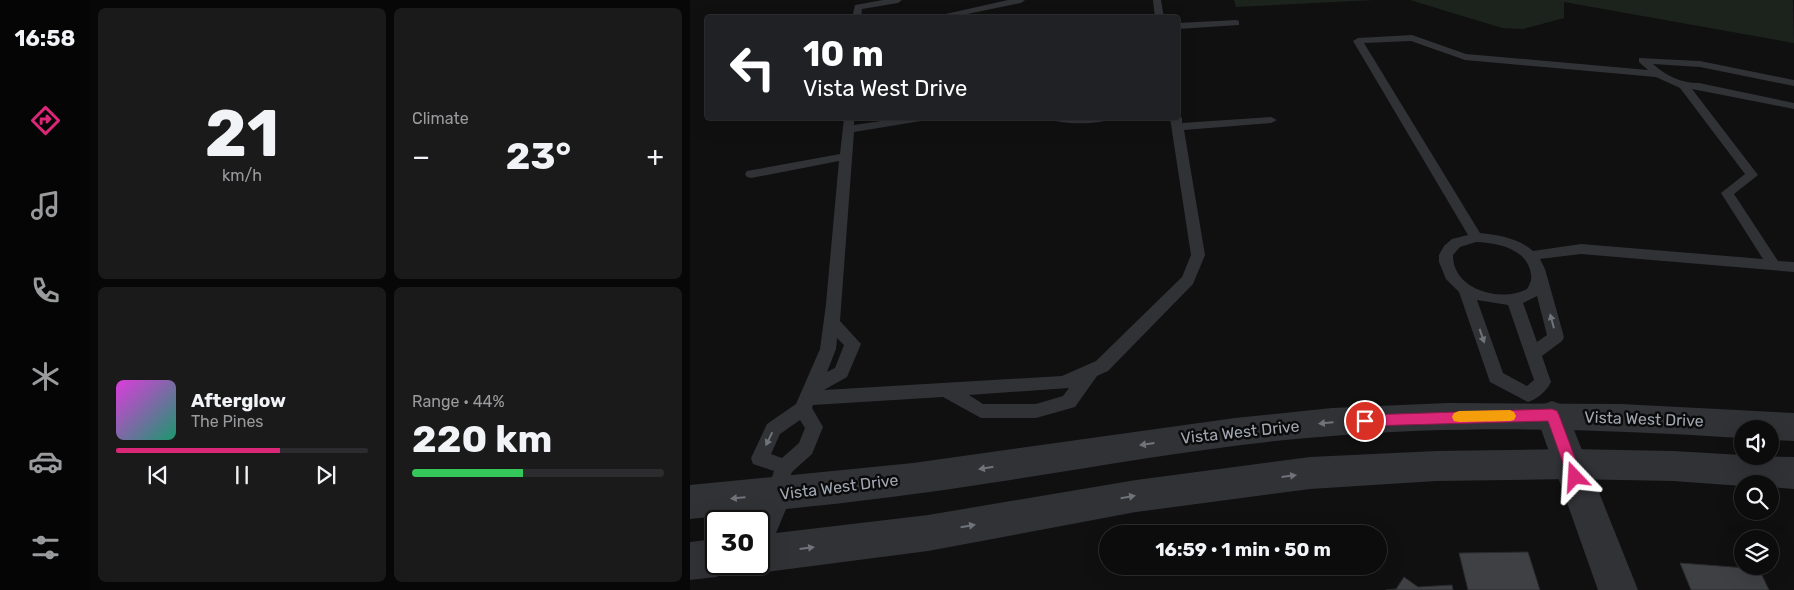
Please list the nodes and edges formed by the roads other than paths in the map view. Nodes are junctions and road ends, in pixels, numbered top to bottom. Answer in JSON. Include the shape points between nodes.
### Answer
{"nodes":[{"id":1,"x":898,"y":0,"type":"edge"},
{"id":2,"x":1021,"y":0,"type":"edge"},
{"id":3,"x":1157,"y":0,"type":"edge"},
{"id":4,"x":856,"y":15,"type":"edge"},
{"id":5,"x":947,"y":15,"type":"edge"},
{"id":6,"x":1160,"y":15,"type":"edge"},
{"id":7,"x":1236,"y":23,"type":"dead end"},
{"id":8,"x":1180,"y":26,"type":"edge"},
{"id":9,"x":1658,"y":74,"type":"junction"},
{"id":10,"x":1794,"y":83,"type":"edge"},
{"id":11,"x":1684,"y":86,"type":"junction"},
{"id":12,"x":1794,"y":106,"type":"edge"},
{"id":13,"x":892,"y":120,"type":"edge"},
{"id":14,"x":1271,"y":120,"type":"dead end"},
{"id":15,"x":1177,"y":122,"type":"edge"},
{"id":16,"x":849,"y":123,"type":"edge"},
{"id":17,"x":846,"y":156,"type":"junction"},
{"id":18,"x":751,"y":174,"type":"dead end"},
{"id":19,"x":1476,"y":237,"type":"junction"},
{"id":20,"x":1530,"y":256,"type":"junction"},
{"id":21,"x":1773,"y":264,"type":"junction"},
{"id":22,"x":1794,"y":267,"type":"edge"},
{"id":23,"x":1540,"y":278,"type":"junction"},
{"id":24,"x":1466,"y":290,"type":"junction"},
{"id":25,"x":1514,"y":300,"type":"junction"},
{"id":26,"x":832,"y":323,"type":"junction"},
{"id":27,"x":1533,"y":354,"type":"junction"},
{"id":28,"x":1092,"y":371,"type":"junction"},
{"id":29,"x":945,"y":390,"type":"junction"},
{"id":30,"x":807,"y":399,"type":"junction"},
{"id":31,"x":1540,"y":405,"type":"junction"},
{"id":32,"x":1794,"y":427,"type":"edge"},
{"id":33,"x":1570,"y":464,"type":"junction"},
{"id":34,"x":1794,"y":474,"type":"edge"},
{"id":35,"x":779,"y":481,"type":"junction"},
{"id":36,"x":690,"y":502,"type":"edge"},
{"id":37,"x":767,"y":510,"type":"edge"},
{"id":38,"x":770,"y":553,"type":"edge"},
{"id":39,"x":705,"y":559,"type":"edge"},
{"id":40,"x":690,"y":561,"type":"edge"},
{"id":41,"x":1618,"y":590,"type":"edge"}],
"edges":[{"from":1,"to":4,"type":"lane","via":[[858,7]]},
{"from":2,"to":5,"type":"lane"},
{"from":3,"to":6,"type":"lane"},
{"from":7,"to":8,"type":"lane"},
{"from":9,"to":10,"type":"lane","via":[[1642,60],[1700,64]]},
{"from":9,"to":11,"type":"lane"},
{"from":9,"to":19,"type":"lane","via":[[1465,57],[1412,38],[1358,41]]},
{"from":11,"to":12,"type":"lane","via":[[1700,86]]},
{"from":11,"to":21,"type":"lane","via":[[1752,175],[1727,193]]},
{"from":13,"to":16,"type":"lane"},
{"from":14,"to":15,"type":"lane"},
{"from":15,"to":28,"type":"lane","via":[[1198,255],[1188,280],[1102,366]]},
{"from":16,"to":17,"type":"lane"},
{"from":17,"to":18,"type":"lane"},
{"from":17,"to":26,"type":"lane"},
{"from":19,"to":20,"type":"lane","via":[[1505,241]]},
{"from":19,"to":24,"type":"lane","via":[[1454,244],[1445,261],[1455,281]]},
{"from":20,"to":21,"type":"lane","via":[[1581,249]]},
{"from":20,"to":23,"type":"lane","via":[[1538,266]]},
{"from":21,"to":22,"type":"lane"},
{"from":23,"to":25,"type":"lane","via":[[1528,295]]},
{"from":27,"to":23,"type":"lane","one_way":true,"via":[[1556,337]]},
{"from":24,"to":25,"type":"lane","via":[[1497,300]]},
{"from":24,"to":31,"type":"lane","one_way":true,"via":[[1496,377]]},
{"from":25,"to":27,"type":"lane"},
{"from":26,"to":30,"type":"lane","via":[[828,349]]},
{"from":26,"to":30,"type":"lane","via":[[853,344],[841,372]]},
{"from":27,"to":31,"type":"lane","via":[[1543,382]]},
{"from":28,"to":29,"type":"lane","via":[[1064,383]]},
{"from":28,"to":29,"type":"lane","via":[[1069,402],[1036,411],[981,411]]},
{"from":29,"to":30,"type":"lane"},
{"from":30,"to":35,"type":"lane","via":[[814,427],[806,448]]},
{"from":30,"to":35,"type":"lane","one_way":true,"via":[[773,429],[760,458]]},
{"from":31,"to":32,"type":"street","name":"Vista West Drive"},
{"from":31,"to":33,"type":"street"},
{"from":31,"to":35,"type":"street","name":"Vista West Drive","one_way":true,"via":[[1211,435],[945,474]]},
{"from":33,"to":34,"type":"street","via":[[1674,466]]},
{"from":38,"to":33,"type":"street","one_way":true,"via":[[928,533],[1136,496],[1310,473],[1436,466]]},
{"from":33,"to":41,"type":"street"},
{"from":35,"to":36,"type":"street","name":"Vista West Drive","one_way":true},
{"from":35,"to":37,"type":"street"},
{"from":39,"to":40,"type":"street"}]}
